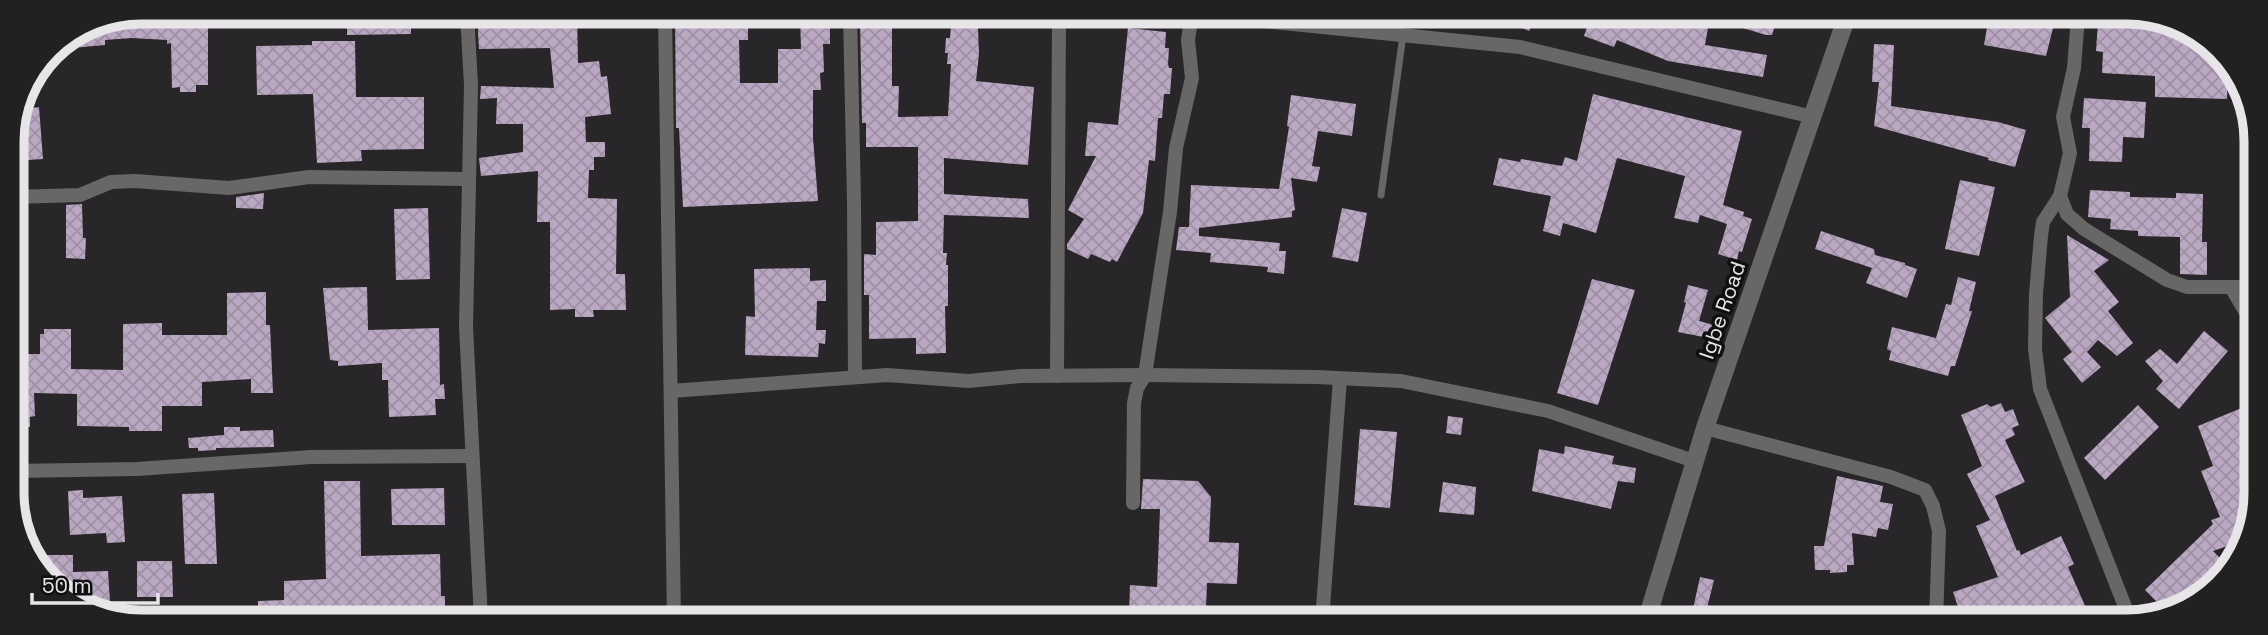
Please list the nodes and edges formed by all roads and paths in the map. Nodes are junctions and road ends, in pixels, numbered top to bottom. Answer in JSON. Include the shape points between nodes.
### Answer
{"nodes":[{"id":1,"x":468,"y":24,"type":"edge"},
{"id":2,"x":665,"y":24,"type":"edge"},
{"id":3,"x":850,"y":24,"type":"edge"},
{"id":4,"x":1059,"y":24,"type":"edge"},
{"id":5,"x":1191,"y":24,"type":"edge"},
{"id":6,"x":1282,"y":24,"type":"edge"},
{"id":7,"x":1844,"y":24,"type":"edge"},
{"id":8,"x":2077,"y":24,"type":"edge"},
{"id":9,"x":1403,"y":36,"type":"junction"},
{"id":10,"x":1813,"y":117,"type":"junction"},
{"id":11,"x":468,"y":179,"type":"junction"},
{"id":12,"x":1381,"y":195,"type":"dead end"},
{"id":13,"x":2060,"y":196,"type":"junction"},
{"id":14,"x":25,"y":197,"type":"edge"},
{"id":15,"x":2231,"y":287,"type":"junction"},
{"id":16,"x":2244,"y":287,"type":"edge"},
{"id":17,"x":2244,"y":309,"type":"edge"},
{"id":18,"x":1145,"y":375,"type":"junction"},
{"id":19,"x":855,"y":376,"type":"junction"},
{"id":20,"x":1057,"y":376,"type":"junction"},
{"id":21,"x":1340,"y":379,"type":"junction"},
{"id":22,"x":671,"y":391,"type":"junction"},
{"id":23,"x":1705,"y":428,"type":"junction"},
{"id":24,"x":472,"y":456,"type":"junction"},
{"id":25,"x":1694,"y":461,"type":"junction"},
{"id":26,"x":24,"y":471,"type":"edge"},
{"id":27,"x":1133,"y":503,"type":"dead end"},
{"id":28,"x":481,"y":610,"type":"edge"},
{"id":29,"x":674,"y":610,"type":"edge"},
{"id":30,"x":1323,"y":610,"type":"edge"},
{"id":31,"x":1650,"y":610,"type":"edge"},
{"id":32,"x":1936,"y":610,"type":"edge"},
{"id":33,"x":2126,"y":610,"type":"edge"}],
"edges":[{"from":1,"to":11,"type":"street"},
{"from":2,"to":22,"type":"street"},
{"from":3,"to":19,"type":"street"},
{"from":4,"to":20,"type":"street"},
{"from":5,"to":18,"type":"street","via":[[1192,79],[1176,148]]},
{"from":6,"to":9,"type":"street"},
{"from":7,"to":10,"type":"street","name":"Igbe Road"},
{"from":8,"to":13,"type":"street","via":[[2063,117],[2070,153]]},
{"from":9,"to":10,"type":"street","via":[[1520,47]]},
{"from":9,"to":12,"type":"lane"},
{"from":10,"to":23,"type":"street","name":"Igbe Road"},
{"from":11,"to":14,"type":"street","via":[[309,177],[229,188],[135,181],[111,182],[80,195]]},
{"from":11,"to":24,"type":"street","via":[[466,327]]},
{"from":13,"to":15,"type":"street","via":[[2067,214],[2084,229],[2167,280],[2187,287]]},
{"from":13,"to":33,"type":"street","via":[[2043,222],[2041,236],[2035,349],[2040,390]]},
{"from":15,"to":16,"type":"street"},
{"from":15,"to":17,"type":"street"},
{"from":18,"to":20,"type":"street"},
{"from":18,"to":21,"type":"street"},
{"from":18,"to":27,"type":"street","via":[[1134,403]]},
{"from":19,"to":20,"type":"street","via":[[969,382]]},
{"from":19,"to":22,"type":"street"},
{"from":21,"to":25,"type":"street","via":[[1401,381],[1548,411]]},
{"from":21,"to":30,"type":"street"},
{"from":22,"to":29,"type":"street"},
{"from":23,"to":25,"type":"street","name":"Igbe Road"},
{"from":23,"to":32,"type":"street","via":[[1925,490],[1939,531]]},
{"from":24,"to":26,"type":"street","via":[[311,457],[137,469]]},
{"from":24,"to":28,"type":"street"},
{"from":25,"to":31,"type":"street","name":"Igbe Road"}]}
